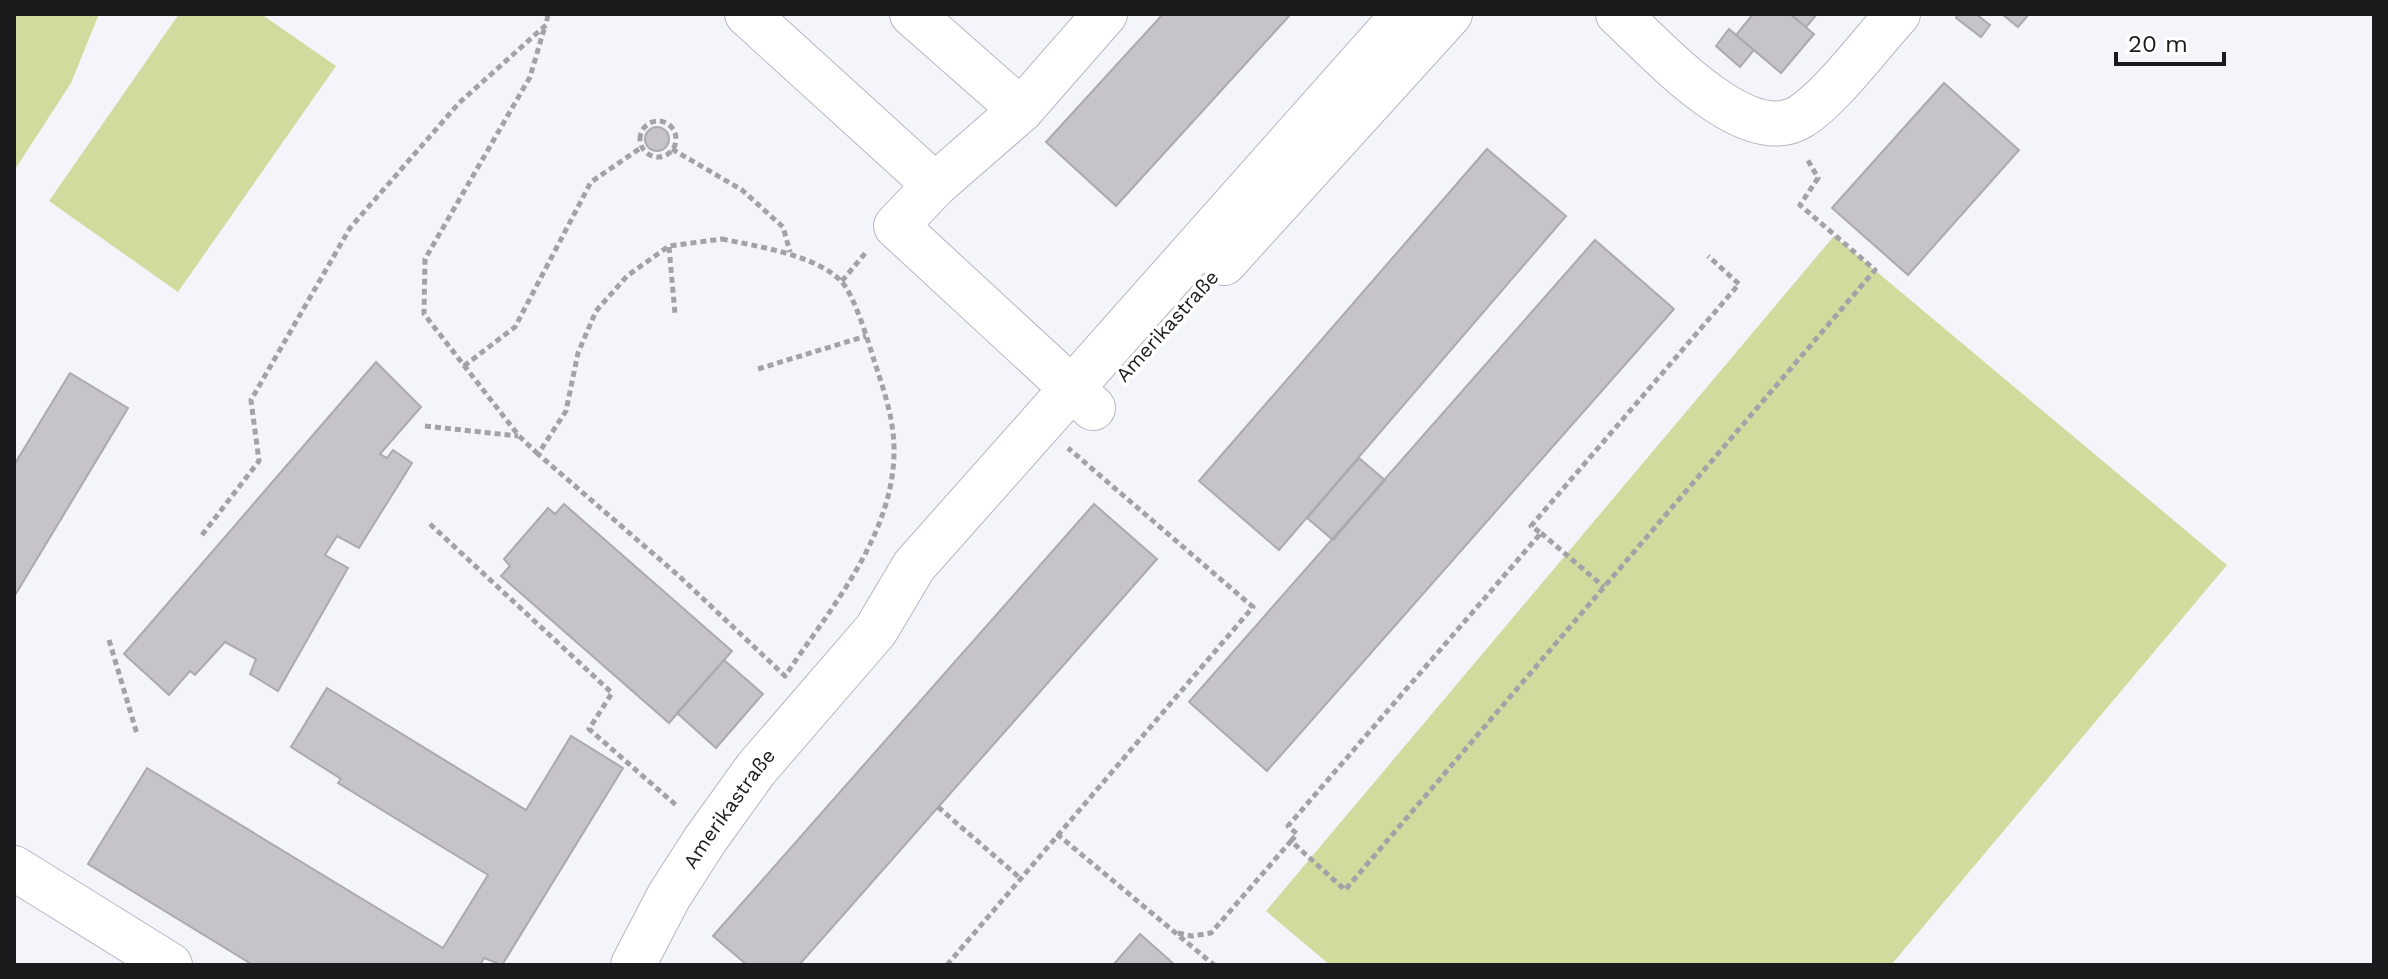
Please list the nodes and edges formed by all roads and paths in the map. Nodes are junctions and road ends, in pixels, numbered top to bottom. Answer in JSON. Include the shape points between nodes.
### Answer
{"nodes":[{"id":1,"x":548,"y":14,"type":"edge"},
{"id":2,"x":747,"y":14,"type":"edge"},
{"id":3,"x":912,"y":14,"type":"edge"},
{"id":4,"x":1105,"y":14,"type":"edge"},
{"id":5,"x":1404,"y":14,"type":"edge"},
{"id":6,"x":1450,"y":14,"type":"edge"},
{"id":7,"x":1618,"y":14,"type":"edge"},
{"id":8,"x":1898,"y":14,"type":"edge"},
{"id":9,"x":546,"y":25,"type":"junction"},
{"id":10,"x":1021,"y":110,"type":"junction"},
{"id":11,"x":1782,"y":125,"type":"junction"},
{"id":12,"x":642,"y":147,"type":"junction"},
{"id":13,"x":672,"y":149,"type":"junction"},
{"id":14,"x":935,"y":185,"type":"junction"},
{"id":15,"x":669,"y":246,"type":"junction"},
{"id":16,"x":790,"y":252,"type":"junction"},
{"id":17,"x":1708,"y":256,"type":"dead end"},
{"id":18,"x":675,"y":314,"type":"dead end"},
{"id":19,"x":866,"y":336,"type":"junction"},
{"id":20,"x":464,"y":366,"type":"junction"},
{"id":21,"x":758,"y":369,"type":"dead end"},
{"id":22,"x":1083,"y":399,"type":"junction"},
{"id":23,"x":425,"y":426,"type":"dead end"},
{"id":24,"x":519,"y":436,"type":"junction"},
{"id":25,"x":1062,"y":442,"type":"junction"},
{"id":26,"x":538,"y":454,"type":"junction"},
{"id":27,"x":430,"y":524,"type":"dead end"},
{"id":28,"x":1541,"y":533,"type":"junction"},
{"id":29,"x":202,"y":535,"type":"dead end"},
{"id":30,"x":1604,"y":587,"type":"junction"},
{"id":31,"x":876,"y":630,"type":"junction"},
{"id":32,"x":109,"y":640,"type":"dead end"},
{"id":33,"x":137,"y":734,"type":"dead end"},
{"id":34,"x":677,"y":806,"type":"dead end"},
{"id":35,"x":938,"y":807,"type":"dead end"},
{"id":36,"x":1057,"y":834,"type":"junction"},
{"id":37,"x":1291,"y":841,"type":"junction"},
{"id":38,"x":14,"y":868,"type":"edge"},
{"id":39,"x":1020,"y":878,"type":"junction"},
{"id":40,"x":1178,"y":933,"type":"junction"},
{"id":41,"x":170,"y":965,"type":"edge"},
{"id":42,"x":633,"y":965,"type":"edge"},
{"id":43,"x":947,"y":965,"type":"edge"},
{"id":44,"x":1214,"y":965,"type":"edge"}],
"edges":[{"from":1,"to":9,"type":"path"},
{"from":2,"to":14,"type":"street"},
{"from":3,"to":10,"type":"street"},
{"from":4,"to":10,"type":"street"},
{"from":5,"to":22,"type":"street","name":"Amerikastraße"},
{"from":6,"to":22,"type":"street","name":"Amerikastraße"},
{"from":7,"to":11,"type":"street","via":[[1730,110],[1749,121]]},
{"from":8,"to":11,"type":"street","via":[[1815,106]]},
{"from":9,"to":20,"type":"path","via":[[530,77],[425,259],[424,314]]},
{"from":9,"to":29,"type":"path","via":[[459,103],[350,228],[251,400],[259,461]]},
{"from":10,"to":14,"type":"street"},
{"from":11,"to":30,"type":"path","via":[[1818,178],[1800,205],[1875,270]]},
{"from":12,"to":13,"type":"path","via":[[658,157]]},
{"from":12,"to":13,"type":"path","via":[[645,126],[661,121],[674,132]]},
{"from":12,"to":20,"type":"path","via":[[591,182],[515,327]]},
{"from":13,"to":16,"type":"path","via":[[742,190],[783,227]]},
{"from":14,"to":22,"type":"street","via":[[896,226]]},
{"from":15,"to":16,"type":"path","via":[[722,239]]},
{"from":15,"to":18,"type":"path"},
{"from":15,"to":26,"type":"path","via":[[627,276],[596,311],[578,353],[566,411]]},
{"from":16,"to":19,"type":"path","via":[[842,281]]},
{"from":17,"to":28,"type":"path","via":[[1739,284],[1531,526]]},
{"from":19,"to":21,"type":"path"},
{"from":19,"to":26,"type":"path","via":[[890,420],[894,448],[889,494],[861,563],[785,676]]},
{"from":20,"to":24,"type":"path"},
{"from":22,"to":25,"type":"street","name":"Amerikastraße"},
{"from":22,"to":31,"type":"street","name":"Amerikastraße","via":[[914,566]]},
{"from":23,"to":24,"type":"path"},
{"from":24,"to":26,"type":"path"},
{"from":25,"to":31,"type":"street","name":"Amerikastraße","via":[[933,587]]},
{"from":25,"to":36,"type":"path","via":[[1253,607]]},
{"from":27,"to":34,"type":"path","via":[[612,693],[589,729]]},
{"from":28,"to":30,"type":"path"},
{"from":28,"to":37,"type":"path","via":[[1288,826],[1297,834]]},
{"from":30,"to":37,"type":"path","via":[[1345,890]]},
{"from":31,"to":42,"type":"street","name":"Amerikastraße","via":[[756,769],[669,896]]},
{"from":32,"to":33,"type":"path"},
{"from":35,"to":39,"type":"path"},
{"from":36,"to":39,"type":"path"},
{"from":36,"to":40,"type":"path"},
{"from":37,"to":40,"type":"path","via":[[1211,933]]},
{"from":38,"to":41,"type":"street"},
{"from":39,"to":43,"type":"path"},
{"from":40,"to":44,"type":"path"}]}
